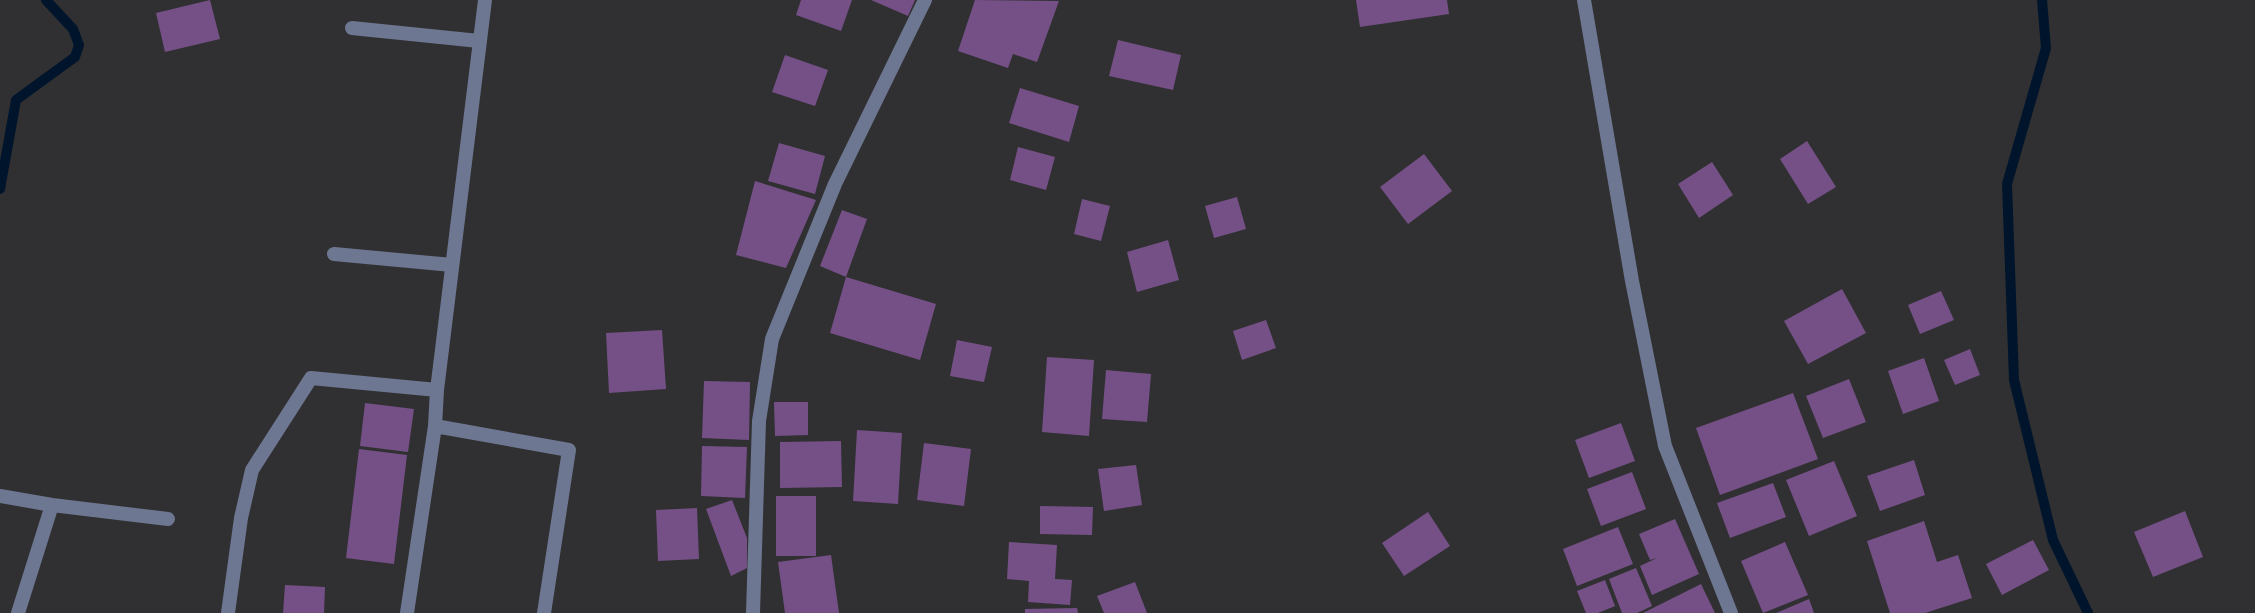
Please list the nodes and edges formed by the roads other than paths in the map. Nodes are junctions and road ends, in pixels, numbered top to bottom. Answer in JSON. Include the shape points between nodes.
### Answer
{"nodes":[{"id":1,"x":485,"y":0,"type":"edge"},
{"id":2,"x":925,"y":0,"type":"edge"},
{"id":3,"x":1584,"y":0,"type":"edge"},
{"id":4,"x":352,"y":28,"type":"dead end"},
{"id":5,"x":479,"y":41,"type":"junction"},
{"id":6,"x":334,"y":254,"type":"dead end"},
{"id":7,"x":452,"y":265,"type":"junction"},
{"id":8,"x":437,"y":390,"type":"junction"},
{"id":9,"x":435,"y":426,"type":"junction"},
{"id":10,"x":0,"y":496,"type":"edge"},
{"id":11,"x":52,"y":505,"type":"junction"},
{"id":12,"x":168,"y":519,"type":"dead end"},
{"id":13,"x":18,"y":613,"type":"edge"},
{"id":14,"x":228,"y":613,"type":"edge"},
{"id":15,"x":407,"y":613,"type":"edge"},
{"id":16,"x":544,"y":613,"type":"edge"},
{"id":17,"x":753,"y":613,"type":"edge"},
{"id":18,"x":1731,"y":613,"type":"edge"}],
"edges":[{"from":1,"to":5,"type":"street"},
{"from":2,"to":17,"type":"street","via":[[835,184],[772,339],[759,421]]},
{"from":3,"to":18,"type":"street","via":[[1665,446]]},
{"from":4,"to":5,"type":"street"},
{"from":5,"to":7,"type":"street"},
{"from":6,"to":7,"type":"street"},
{"from":7,"to":8,"type":"street"},
{"from":8,"to":9,"type":"street"},
{"from":8,"to":14,"type":"street","via":[[311,378],[252,470]]},
{"from":9,"to":15,"type":"street"},
{"from":9,"to":16,"type":"street","via":[[569,450]]},
{"from":10,"to":11,"type":"street"},
{"from":11,"to":12,"type":"street"},
{"from":11,"to":13,"type":"street"}]}
